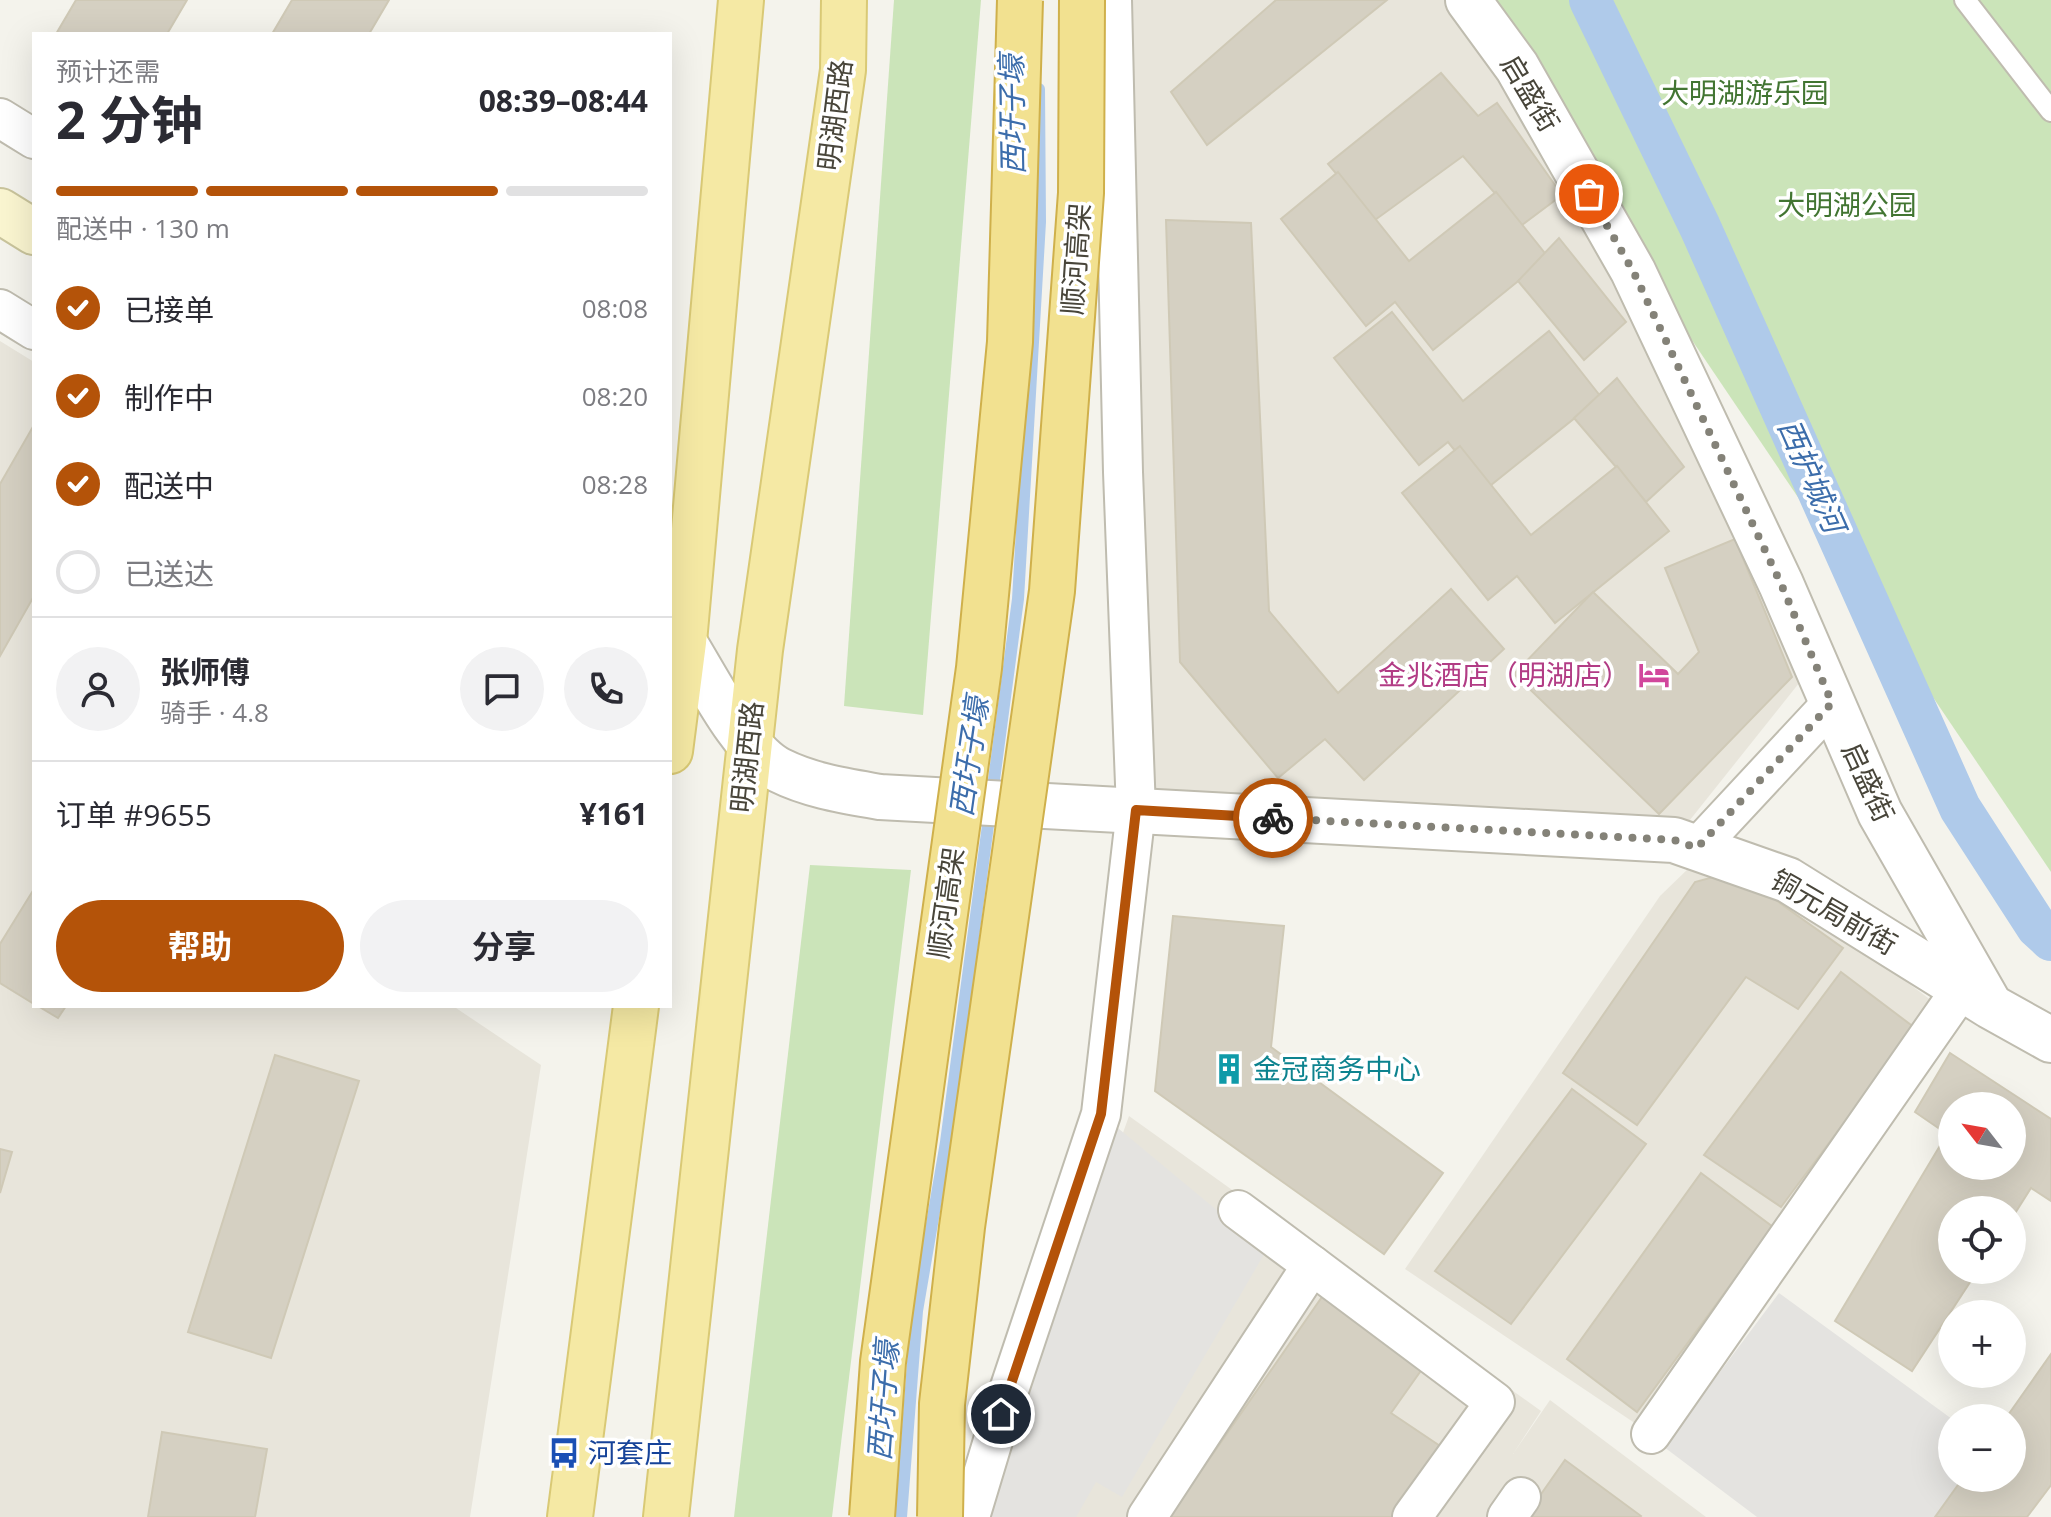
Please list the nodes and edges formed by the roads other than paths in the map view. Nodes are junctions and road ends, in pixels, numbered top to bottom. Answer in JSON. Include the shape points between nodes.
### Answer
{"nodes":[{"id":1,"x":741,"y":0,"type":"edge"},
{"id":2,"x":844,"y":0,"type":"edge"},
{"id":3,"x":1020,"y":0,"type":"edge"},
{"id":4,"x":1082,"y":0,"type":"edge"},
{"id":5,"x":1112,"y":0,"type":"edge"},
{"id":6,"x":1468,"y":0,"type":"edge"},
{"id":7,"x":1965,"y":0,"type":"edge"},
{"id":8,"x":2051,"y":111,"type":"edge"},
{"id":9,"x":0,"y":118,"type":"edge"},
{"id":10,"x":32,"y":138,"type":"edge"},
{"id":11,"x":0,"y":211,"type":"edge"},
{"id":12,"x":32,"y":231,"type":"edge"},
{"id":13,"x":0,"y":309,"type":"edge"},
{"id":14,"x":32,"y":329,"type":"edge"},
{"id":15,"x":677,"y":637,"type":"edge"},
{"id":16,"x":1832,"y":703,"type":"junction"},
{"id":17,"x":672,"y":718,"type":"edge"},
{"id":18,"x":748,"y":744,"type":"junction"},
{"id":19,"x":1136,"y":810,"type":"junction"},
{"id":20,"x":1697,"y":848,"type":"junction"},
{"id":21,"x":1976,"y":997,"type":"junction"},
{"id":22,"x":636,"y":1008,"type":"edge"},
{"id":23,"x":2051,"y":1040,"type":"edge"},
{"id":24,"x":1238,"y":1210,"type":"dead end"},
{"id":25,"x":1312,"y":1265,"type":"junction"},
{"id":26,"x":1651,"y":1434,"type":"dead end"},
{"id":27,"x":570,"y":1517,"type":"edge"},
{"id":28,"x":666,"y":1517,"type":"edge"},
{"id":29,"x":872,"y":1517,"type":"edge"},
{"id":30,"x":940,"y":1517,"type":"edge"},
{"id":31,"x":970,"y":1517,"type":"edge"},
{"id":32,"x":1147,"y":1517,"type":"edge"},
{"id":33,"x":1412,"y":1517,"type":"edge"}],
"edges":[{"from":1,"to":15,"type":"main road"},
{"from":2,"to":18,"type":"main road","name":"明湖西路","via":[[843,70]]},
{"from":3,"to":29,"type":"highway","name":"顺河高架","bridge":true,"via":[[1010,342],[979,668],[883,1362]]},
{"from":4,"to":30,"type":"highway","name":"顺河高架","bridge":true,"via":[[1081,193],[1052,591],[962,1227],[942,1404]]},
{"from":5,"to":19,"type":"street"},
{"from":6,"to":16,"type":"street","name":"启盛街","via":[[1517,67],[1633,271]]},
{"from":7,"to":8,"type":"lane"},
{"from":9,"to":10,"type":"street"},
{"from":11,"to":12,"type":"main road"},
{"from":13,"to":14,"type":"street"},
{"from":15,"to":17,"type":"main road"},
{"from":15,"to":18,"type":"street","name":"铜元局前街"},
{"from":16,"to":20,"type":"street"},
{"from":16,"to":21,"type":"street","name":"启盛街","via":[[1880,813]]},
{"from":18,"to":19,"type":"street","name":"铜元局前街","bridge":true,"via":[[776,769],[812,784],[880,797]]},
{"from":18,"to":28,"type":"main road","name":"明湖西路"},
{"from":19,"to":20,"type":"street","name":"铜元局前街","via":[[1674,840]]},
{"from":19,"to":31,"type":"street","via":[[1101,1114]]},
{"from":20,"to":21,"type":"street","name":"铜元局前街","via":[[1788,880]]},
{"from":21,"to":23,"type":"street","name":"铜元局前街"},
{"from":21,"to":26,"type":"street"},
{"from":22,"to":27,"type":"main road"},
{"from":24,"to":25,"type":"street"},
{"from":25,"to":32,"type":"street"},
{"from":25,"to":33,"type":"street","via":[[1495,1402]]}]}
